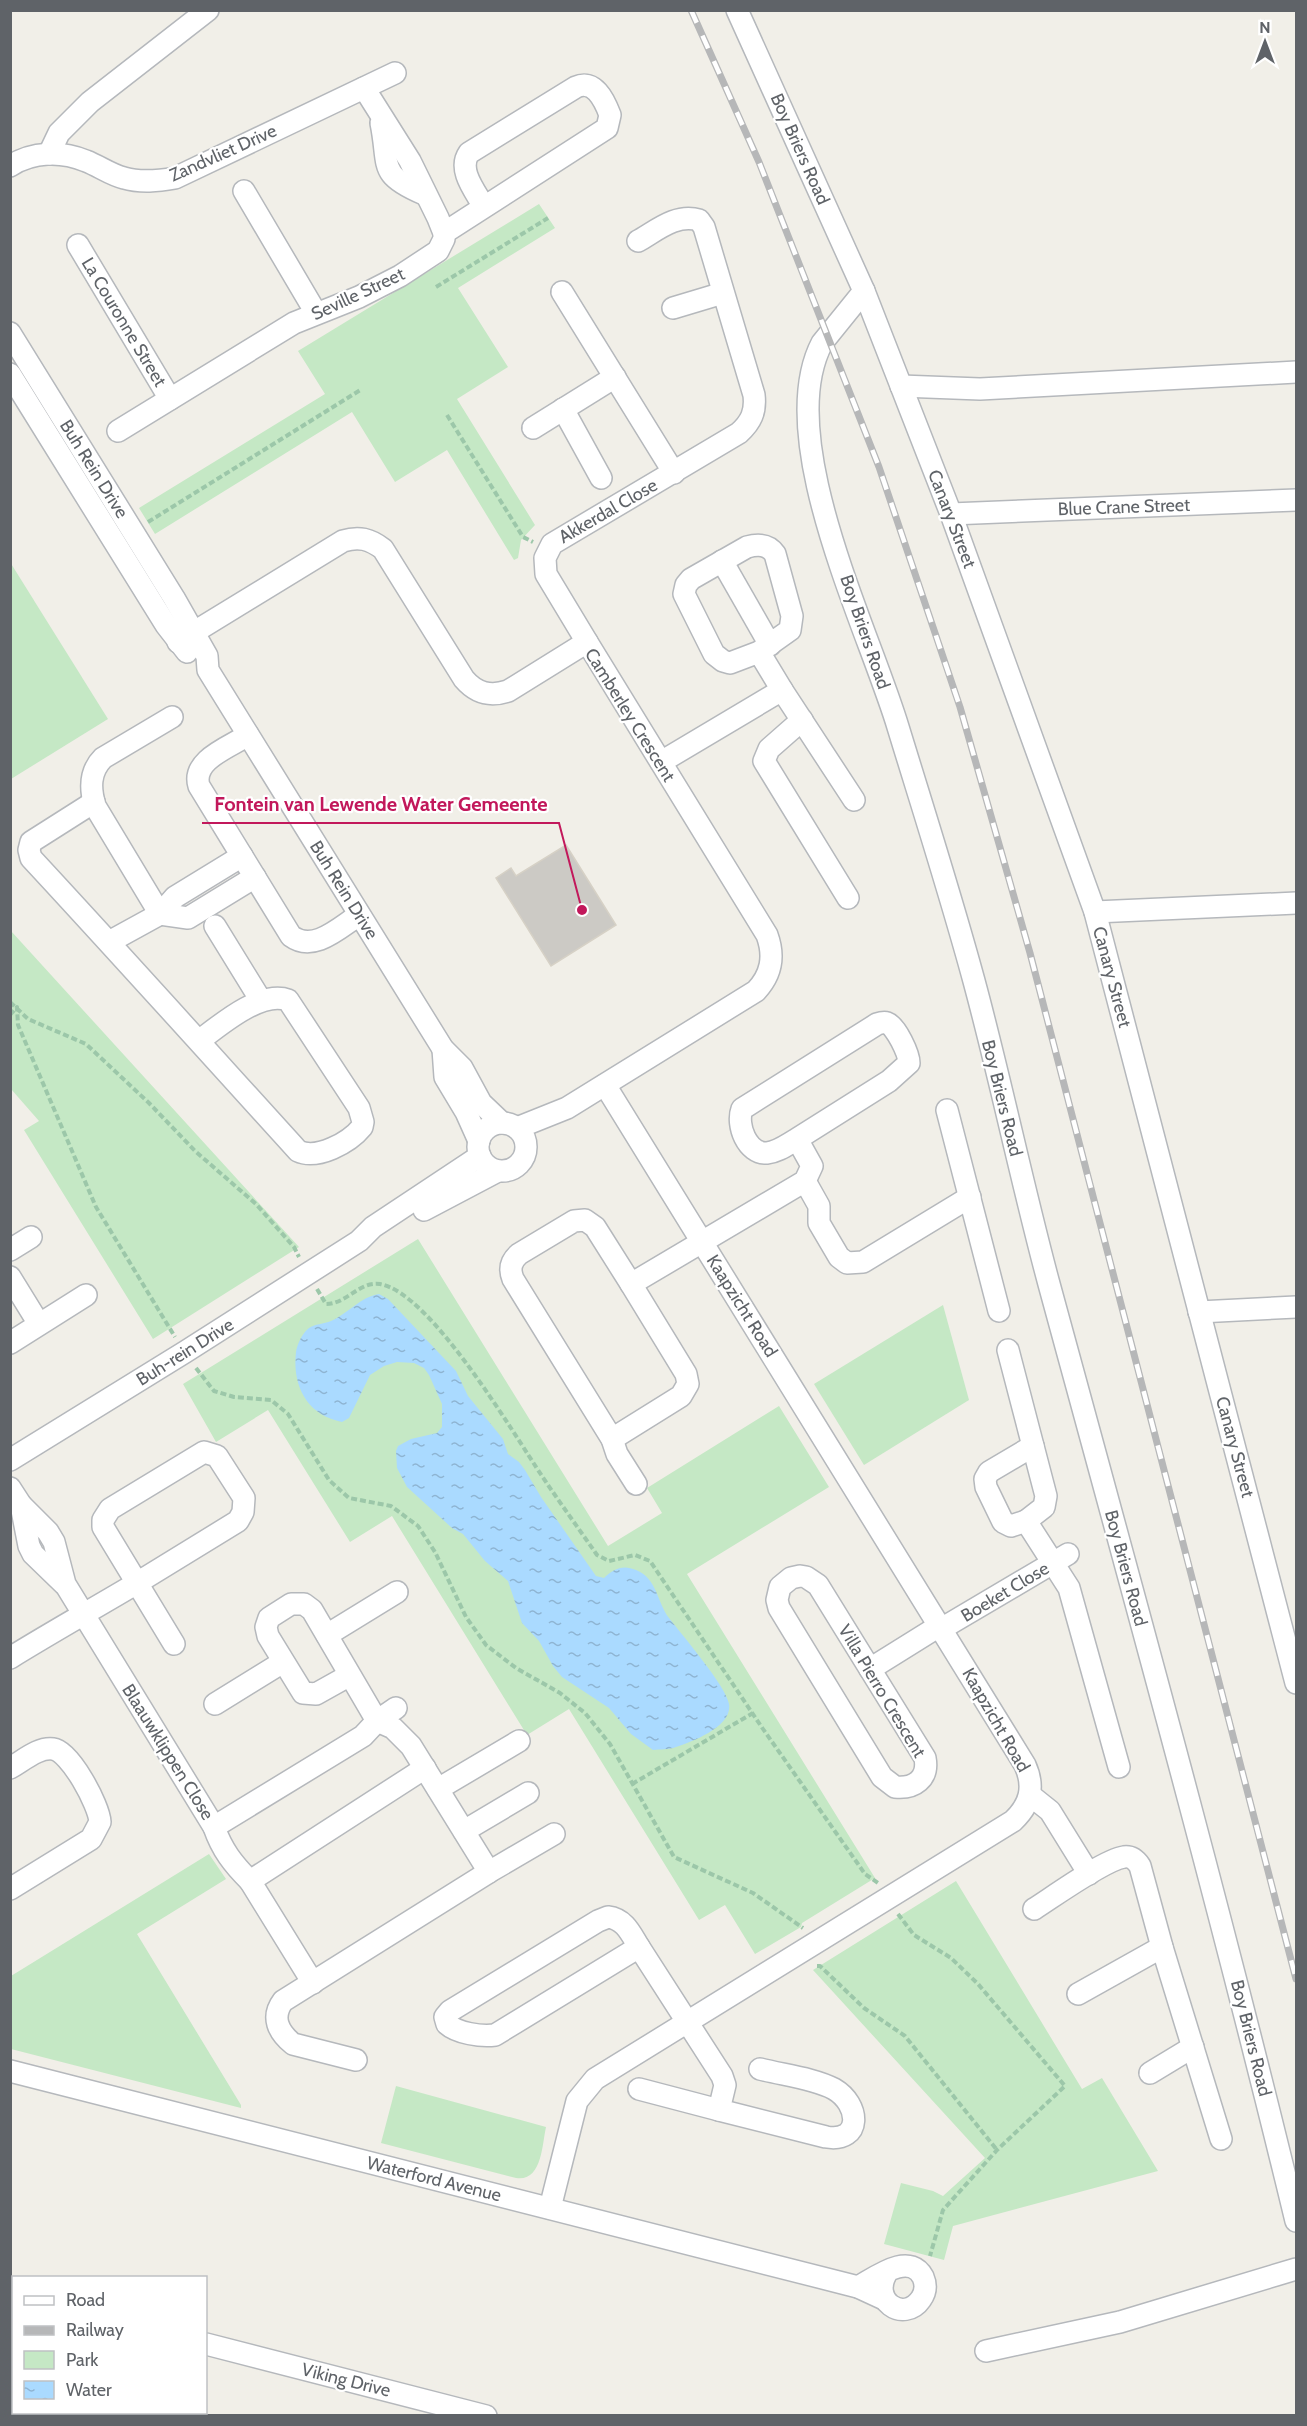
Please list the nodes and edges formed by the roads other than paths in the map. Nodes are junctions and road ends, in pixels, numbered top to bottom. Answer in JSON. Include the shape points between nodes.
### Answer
{"nodes":[{"id":1,"x":208,"y":10,"type":"edge"},
{"id":2,"x":736,"y":10,"type":"edge"},
{"id":3,"x":395,"y":73,"type":"dead end"},
{"id":4,"x":364,"y":88,"type":"junction"},
{"id":5,"x":49,"y":154,"type":"junction"},
{"id":6,"x":10,"y":166,"type":"edge"},
{"id":7,"x":244,"y":191,"type":"dead end"},
{"id":8,"x":484,"y":207,"type":"junction"},
{"id":9,"x":444,"y":233,"type":"junction"},
{"id":10,"x":638,"y":241,"type":"dead end"},
{"id":11,"x":78,"y":245,"type":"dead end"},
{"id":12,"x":864,"y":291,"type":"junction"},
{"id":13,"x":562,"y":292,"type":"dead end"},
{"id":14,"x":723,"y":293,"type":"junction"},
{"id":15,"x":673,"y":308,"type":"dead end"},
{"id":16,"x":316,"y":313,"type":"junction"},
{"id":17,"x":10,"y":333,"type":"edge"},
{"id":18,"x":1296,"y":372,"type":"edge"},
{"id":19,"x":38,"y":377,"type":"junction"},
{"id":20,"x":615,"y":377,"type":"junction"},
{"id":21,"x":13,"y":385,"type":"edge"},
{"id":22,"x":901,"y":386,"type":"junction"},
{"id":23,"x":170,"y":399,"type":"junction"},
{"id":24,"x":563,"y":409,"type":"junction"},
{"id":25,"x":533,"y":428,"type":"dead end"},
{"id":26,"x":118,"y":431,"type":"dead end"},
{"id":27,"x":674,"y":473,"type":"junction"},
{"id":28,"x":601,"y":478,"type":"dead end"},
{"id":29,"x":1296,"y":500,"type":"edge"},
{"id":30,"x":109,"y":511,"type":"junction"},
{"id":31,"x":951,"y":514,"type":"junction"},
{"id":32,"x":722,"y":561,"type":"junction"},
{"id":33,"x":185,"y":637,"type":"junction"},
{"id":34,"x":587,"y":642,"type":"junction"},
{"id":35,"x":764,"y":648,"type":"junction"},
{"id":36,"x":782,"y":690,"type":"junction"},
{"id":37,"x":172,"y":717,"type":"dead end"},
{"id":38,"x":802,"y":720,"type":"junction"},
{"id":39,"x":248,"y":735,"type":"junction"},
{"id":40,"x":661,"y":762,"type":"junction"},
{"id":41,"x":854,"y":800,"type":"dead end"},
{"id":42,"x":94,"y":802,"type":"junction"},
{"id":43,"x":242,"y":856,"type":"junction"},
{"id":44,"x":255,"y":877,"type":"junction"},
{"id":45,"x":848,"y":898,"type":"dead end"},
{"id":46,"x":1296,"y":903,"type":"edge"},
{"id":47,"x":1095,"y":912,"type":"junction"},
{"id":48,"x":160,"y":914,"type":"junction"},
{"id":49,"x":359,"y":915,"type":"junction"},
{"id":50,"x":215,"y":926,"type":"dead end"},
{"id":51,"x":109,"y":942,"type":"junction"},
{"id":52,"x":260,"y":999,"type":"junction"},
{"id":53,"x":199,"y":1041,"type":"junction"},
{"id":54,"x":443,"y":1049,"type":"junction"},
{"id":55,"x":605,"y":1084,"type":"junction"},
{"id":56,"x":567,"y":1108,"type":"junction"},
{"id":57,"x":948,"y":1110,"type":"dead end"},
{"id":58,"x":510,"y":1125,"type":"junction"},
{"id":59,"x":797,"y":1138,"type":"junction"},
{"id":60,"x":479,"y":1149,"type":"junction"},
{"id":61,"x":527,"y":1149,"type":"junction"},
{"id":62,"x":498,"y":1171,"type":"junction"},
{"id":63,"x":805,"y":1181,"type":"junction"},
{"id":64,"x":970,"y":1197,"type":"junction"},
{"id":65,"x":31,"y":1238,"type":"dead end"},
{"id":66,"x":358,"y":1241,"type":"junction"},
{"id":67,"x":702,"y":1242,"type":"junction"},
{"id":68,"x":10,"y":1250,"type":"edge"},
{"id":69,"x":10,"y":1277,"type":"edge"},
{"id":70,"x":631,"y":1284,"type":"junction"},
{"id":71,"x":86,"y":1295,"type":"dead end"},
{"id":72,"x":1296,"y":1306,"type":"edge"},
{"id":73,"x":999,"y":1311,"type":"dead end"},
{"id":74,"x":1199,"y":1312,"type":"junction"},
{"id":75,"x":39,"y":1324,"type":"junction"},
{"id":76,"x":10,"y":1343,"type":"edge"},
{"id":77,"x":1008,"y":1350,"type":"dead end"},
{"id":78,"x":612,"y":1439,"type":"junction"},
{"id":79,"x":1033,"y":1446,"type":"junction"},
{"id":80,"x":10,"y":1460,"type":"edge"},
{"id":81,"x":636,"y":1484,"type":"dead end"},
{"id":82,"x":16,"y":1497,"type":"edge"},
{"id":83,"x":1026,"y":1521,"type":"junction"},
{"id":84,"x":1060,"y":1558,"type":"junction"},
{"id":85,"x":137,"y":1583,"type":"junction"},
{"id":86,"x":397,"y":1592,"type":"dead end"},
{"id":87,"x":83,"y":1614,"type":"junction"},
{"id":88,"x":940,"y":1628,"type":"junction"},
{"id":89,"x":327,"y":1635,"type":"junction"},
{"id":90,"x":174,"y":1644,"type":"dead end"},
{"id":91,"x":10,"y":1658,"type":"edge"},
{"id":92,"x":284,"y":1662,"type":"junction"},
{"id":93,"x":870,"y":1669,"type":"junction"},
{"id":94,"x":350,"y":1675,"type":"junction"},
{"id":95,"x":1296,"y":1683,"type":"edge"},
{"id":96,"x":215,"y":1704,"type":"dead end"},
{"id":97,"x":396,"y":1708,"type":"dead end"},
{"id":98,"x":377,"y":1721,"type":"junction"},
{"id":99,"x":519,"y":1741,"type":"dead end"},
{"id":100,"x":1119,"y":1767,"type":"dead end"},
{"id":101,"x":10,"y":1768,"type":"edge"},
{"id":102,"x":425,"y":1768,"type":"junction"},
{"id":103,"x":438,"y":1789,"type":"junction"},
{"id":104,"x":528,"y":1793,"type":"dead end"},
{"id":105,"x":1030,"y":1795,"type":"junction"},
{"id":106,"x":214,"y":1827,"type":"junction"},
{"id":107,"x":464,"y":1831,"type":"junction"},
{"id":108,"x":554,"y":1834,"type":"dead end"},
{"id":109,"x":489,"y":1872,"type":"junction"},
{"id":110,"x":1089,"y":1874,"type":"junction"},
{"id":111,"x":250,"y":1881,"type":"junction"},
{"id":112,"x":10,"y":1889,"type":"edge"},
{"id":113,"x":1034,"y":1909,"type":"dead end"},
{"id":114,"x":639,"y":1947,"type":"junction"},
{"id":115,"x":1162,"y":1947,"type":"junction"},
{"id":116,"x":313,"y":1983,"type":"junction"},
{"id":117,"x":1078,"y":1994,"type":"dead end"},
{"id":118,"x":686,"y":2022,"type":"junction"},
{"id":119,"x":1193,"y":2047,"type":"junction"},
{"id":120,"x":356,"y":2060,"type":"dead end"},
{"id":121,"x":760,"y":2069,"type":"dead end"},
{"id":122,"x":10,"y":2071,"type":"edge"},
{"id":123,"x":1150,"y":2073,"type":"dead end"},
{"id":124,"x":639,"y":2089,"type":"dead end"},
{"id":125,"x":719,"y":2110,"type":"junction"},
{"id":126,"x":1221,"y":2139,"type":"dead end"},
{"id":127,"x":550,"y":2208,"type":"junction"},
{"id":128,"x":1296,"y":2221,"type":"edge"},
{"id":129,"x":1296,"y":2269,"type":"edge"},
{"id":130,"x":888,"y":2271,"type":"junction"},
{"id":131,"x":858,"y":2287,"type":"junction"},
{"id":132,"x":884,"y":2299,"type":"junction"},
{"id":133,"x":207,"y":2344,"type":"edge"},
{"id":134,"x":986,"y":2351,"type":"dead end"},
{"id":135,"x":486,"y":2415,"type":"edge"}],
"edges":[{"from":1,"to":5,"type":"street","via":[[90,102],[59,133]]},
{"from":2,"to":12,"type":"street","name":"Boy Briers Road"},
{"from":3,"to":4,"type":"street","name":"Zandvliet Drive"},
{"from":4,"to":5,"type":"street","name":"Zandvliet Drive","via":[[188,173],[161,181],[123,178],[75,157]]},
{"from":4,"to":9,"type":"street","via":[[410,161]]},
{"from":5,"to":6,"type":"street","name":"Zandvliet Drive"},
{"from":7,"to":16,"type":"street"},
{"from":8,"to":8,"type":"street","via":[[465,170],[469,153],[576,87],[593,87],[610,115],[607,128]]},
{"from":8,"to":9,"type":"street"},
{"from":9,"to":16,"type":"street","name":"Seville Street","via":[[438,251],[430,258],[359,297]]},
{"from":10,"to":14,"type":"street","name":"Akkerdal Close","via":[[674,221],[699,220]]},
{"from":11,"to":23,"type":"street","name":"La Couronne Street"},
{"from":12,"to":22,"type":"street","name":"Canary Street"},
{"from":12,"to":128,"type":"street","name":"Boy Briers Road","via":[[822,343],[810,382],[808,422],[822,509],[896,720],[974,981],[1034,1227],[1202,1846]]},
{"from":13,"to":20,"type":"street"},
{"from":14,"to":15,"type":"street"},
{"from":14,"to":27,"type":"street","name":"Akkerdal Close","via":[[755,405],[749,423],[739,434]]},
{"from":16,"to":23,"type":"street","name":"Seville Street","via":[[294,322]]},
{"from":17,"to":19,"type":"street","name":"Buh Rein Drive"},
{"from":18,"to":22,"type":"street","via":[[980,389]]},
{"from":19,"to":21,"type":"street"},
{"from":19,"to":30,"type":"street","name":"Buh Rein Drive"},
{"from":20,"to":24,"type":"street"},
{"from":20,"to":27,"type":"street"},
{"from":21,"to":30,"type":"street","name":"Buh Rein Drive"},
{"from":22,"to":31,"type":"street","name":"Canary Street"},
{"from":23,"to":26,"type":"street","name":"Seville Street"},
{"from":24,"to":25,"type":"street"},
{"from":24,"to":28,"type":"street"},
{"from":27,"to":34,"type":"street","name":"Akkerdal Close","via":[[557,539],[548,551],[546,574]]},
{"from":29,"to":31,"type":"street","name":"Blue Crane Street"},
{"from":30,"to":33,"type":"street","name":"Buh Rein Drive"},
{"from":30,"to":33,"type":"street","name":"Buh Rein Drive","via":[[132,531]]},
{"from":31,"to":47,"type":"street","name":"Canary Street"},
{"from":32,"to":35,"type":"street"},
{"from":32,"to":35,"type":"street","via":[[756,545],[775,554],[792,624],[786,634]]},
{"from":32,"to":35,"type":"street","via":[[691,579],[685,598],[719,659],[730,663]]},
{"from":33,"to":34,"type":"street","name":"Camberley Crescent","via":[[343,541],[361,538],[383,549],[464,679],[481,693],[508,691]]},
{"from":33,"to":39,"type":"street","name":"Buh Rein Drive","via":[[207,656],[208,670]]},
{"from":34,"to":40,"type":"street","name":"Camberley Crescent"},
{"from":35,"to":36,"type":"street"},
{"from":36,"to":38,"type":"street"},
{"from":36,"to":40,"type":"street"},
{"from":37,"to":42,"type":"street","via":[[97,764],[92,776]]},
{"from":38,"to":41,"type":"street"},
{"from":38,"to":45,"type":"street","via":[[769,749],[764,761]]},
{"from":39,"to":43,"type":"street","via":[[205,762],[197,780]]},
{"from":39,"to":49,"type":"street","name":"Buh Rein Drive"},
{"from":40,"to":55,"type":"street","name":"Camberley Crescent","via":[[767,935],[771,965],[756,991]]},
{"from":42,"to":48,"type":"street"},
{"from":42,"to":51,"type":"street","via":[[31,842],[29,850],[31,858]]},
{"from":43,"to":44,"type":"street"},
{"from":43,"to":48,"type":"street","via":[[175,897]]},
{"from":44,"to":48,"type":"street","via":[[189,918]]},
{"from":44,"to":49,"type":"street","via":[[291,936],[299,942],[317,941]]},
{"from":46,"to":47,"type":"street"},
{"from":47,"to":74,"type":"street","name":"Canary Street"},
{"from":48,"to":51,"type":"street"},
{"from":49,"to":54,"type":"street","name":"Buh Rein Drive"},
{"from":50,"to":52,"type":"street"},
{"from":51,"to":53,"type":"street"},
{"from":52,"to":53,"type":"street"},
{"from":52,"to":53,"type":"street","via":[[284,998],[293,1005],[359,1108],[363,1122],[359,1131],[327,1152],[310,1155],[298,1151]]},
{"from":54,"to":58,"type":"street","name":"Buh Rein Drive","via":[[462,1068],[481,1103]]},
{"from":54,"to":60,"type":"street","name":"Buh Rein Drive","via":[[445,1077],[466,1112]]},
{"from":55,"to":56,"type":"street","name":"Camberley Crescent"},
{"from":55,"to":67,"type":"street","name":"Kaapzicht Road"},
{"from":56,"to":58,"type":"street","name":"Camberley Crescent"},
{"from":56,"to":61,"type":"street","name":"Camberley Crescent","via":[[544,1127]]},
{"from":57,"to":64,"type":"street"},
{"from":58,"to":60,"type":"street","via":[[488,1128]]},
{"from":58,"to":61,"type":"street","via":[[523,1133]]},
{"from":59,"to":59,"type":"street","via":[[769,1153],[757,1150],[740,1128],[742,1109],[877,1024],[891,1025],[908,1052],[909,1063],[905,1068]]},
{"from":59,"to":63,"type":"street","via":[[812,1166]]},
{"from":60,"to":62,"type":"street","via":[[484,1163]]},
{"from":60,"to":66,"type":"street","name":"Buh-rein Drive"},
{"from":61,"to":62,"type":"street","via":[[514,1169]]},
{"from":62,"to":66,"type":"street","name":"Buh-rein Drive","via":[[375,1236]]},
{"from":63,"to":64,"type":"street","via":[[818,1203],[821,1227],[839,1257],[852,1264],[863,1262]]},
{"from":63,"to":67,"type":"street"},
{"from":64,"to":73,"type":"street"},
{"from":65,"to":68,"type":"street"},
{"from":66,"to":80,"type":"street","name":"Buh-rein Drive"},
{"from":67,"to":70,"type":"street"},
{"from":67,"to":88,"type":"street","name":"Kaapzicht Road"},
{"from":69,"to":75,"type":"street"},
{"from":70,"to":78,"type":"street","via":[[686,1374],[688,1384],[681,1396]]},
{"from":70,"to":78,"type":"street","via":[[595,1227],[585,1220],[574,1221],[519,1254],[511,1266],[513,1279]]},
{"from":71,"to":75,"type":"street"},
{"from":72,"to":74,"type":"street"},
{"from":74,"to":95,"type":"street","name":"Canary Street"},
{"from":75,"to":76,"type":"street"},
{"from":77,"to":79,"type":"street"},
{"from":78,"to":81,"type":"street"},
{"from":79,"to":83,"type":"street","via":[[1046,1501],[1040,1512]]},
{"from":79,"to":83,"type":"street","via":[[989,1472],[985,1482],[1003,1522],[1011,1526]]},
{"from":82,"to":87,"type":"street","name":"Blaauwklippen Close","via":[[33,1554],[65,1584]]},
{"from":83,"to":84,"type":"street"},
{"from":84,"to":88,"type":"street","name":"Boeket Close"},
{"from":84,"to":100,"type":"street"},
{"from":85,"to":85,"type":"street","via":[[103,1527],[105,1514],[204,1452],[217,1456],[244,1498],[238,1521]]},
{"from":85,"to":87,"type":"street"},
{"from":85,"to":90,"type":"street"},
{"from":86,"to":89,"type":"street"},
{"from":87,"to":91,"type":"street"},
{"from":87,"to":106,"type":"street","name":"Blaauwklippen Close"},
{"from":88,"to":93,"type":"street","name":"Boeket Close"},
{"from":88,"to":105,"type":"street","name":"Kaapzicht Road","via":[[1025,1765]]},
{"from":89,"to":92,"type":"street","via":[[312,1610],[304,1604],[291,1604],[269,1618],[266,1627]]},
{"from":89,"to":94,"type":"street"},
{"from":92,"to":94,"type":"street","via":[[299,1689],[310,1695]]},
{"from":92,"to":96,"type":"street"},
{"from":93,"to":93,"type":"street","name":"Villa Pierro Crescent","via":[[925,1758],[923,1778],[913,1785],[895,1787],[882,1777],[779,1608],[780,1587],[800,1576],[813,1580]]},
{"from":94,"to":98,"type":"street"},
{"from":97,"to":98,"type":"street","name":"Blaauwklippen Close"},
{"from":98,"to":102,"type":"street","via":[[393,1728]]},
{"from":98,"to":106,"type":"street","name":"Blaauwklippen Close","via":[[363,1736]]},
{"from":99,"to":103,"type":"street"},
{"from":101,"to":112,"type":"street","via":[[44,1749],[56,1749],[64,1754],[96,1802],[100,1822],[91,1839]]},
{"from":102,"to":103,"type":"street"},
{"from":102,"to":111,"type":"street"},
{"from":103,"to":107,"type":"street"},
{"from":104,"to":107,"type":"street"},
{"from":105,"to":110,"type":"street","via":[[1050,1811]]},
{"from":105,"to":118,"type":"street","name":"Kaapzicht Road","via":[[1013,1821]]},
{"from":106,"to":111,"type":"street","via":[[221,1847]]},
{"from":107,"to":109,"type":"street"},
{"from":108,"to":109,"type":"street"},
{"from":109,"to":116,"type":"street"},
{"from":110,"to":113,"type":"street"},
{"from":110,"to":115,"type":"street","via":[[1125,1857],[1135,1859]]},
{"from":111,"to":116,"type":"street"},
{"from":114,"to":114,"type":"street","via":[[495,2035],[482,2036],[447,2024],[450,2011],[603,1918],[620,1920]]},
{"from":114,"to":118,"type":"street"},
{"from":115,"to":117,"type":"street"},
{"from":115,"to":119,"type":"street"},
{"from":116,"to":120,"type":"street","via":[[283,2001],[276,2014],[278,2027],[293,2044]]},
{"from":118,"to":125,"type":"street","via":[[724,2080]]},
{"from":118,"to":127,"type":"street","name":"Kaapzicht Road","via":[[595,2079],[582,2092]]},
{"from":119,"to":123,"type":"street"},
{"from":119,"to":126,"type":"street"},
{"from":121,"to":125,"type":"street","via":[[825,2085],[837,2092],[852,2108],[854,2120],[849,2130],[832,2138]]},
{"from":122,"to":127,"type":"street","name":"Waterford Avenue"},
{"from":124,"to":125,"type":"street"},
{"from":127,"to":131,"type":"street","name":"Waterford Avenue"},
{"from":129,"to":134,"type":"street","via":[[1120,2322]]},
{"from":130,"to":131,"type":"street","name":"Waterford Avenue"},
{"from":130,"to":132,"type":"street","via":[[882,2279]]},
{"from":130,"to":132,"type":"street","name":"Waterford Avenue","via":[[906,2265],[915,2269],[922,2276],[924,2295],[910,2308],[891,2306]]},
{"from":131,"to":132,"type":"street","name":"Waterford Avenue"},
{"from":133,"to":135,"type":"street","name":"Viking Drive"}]}
